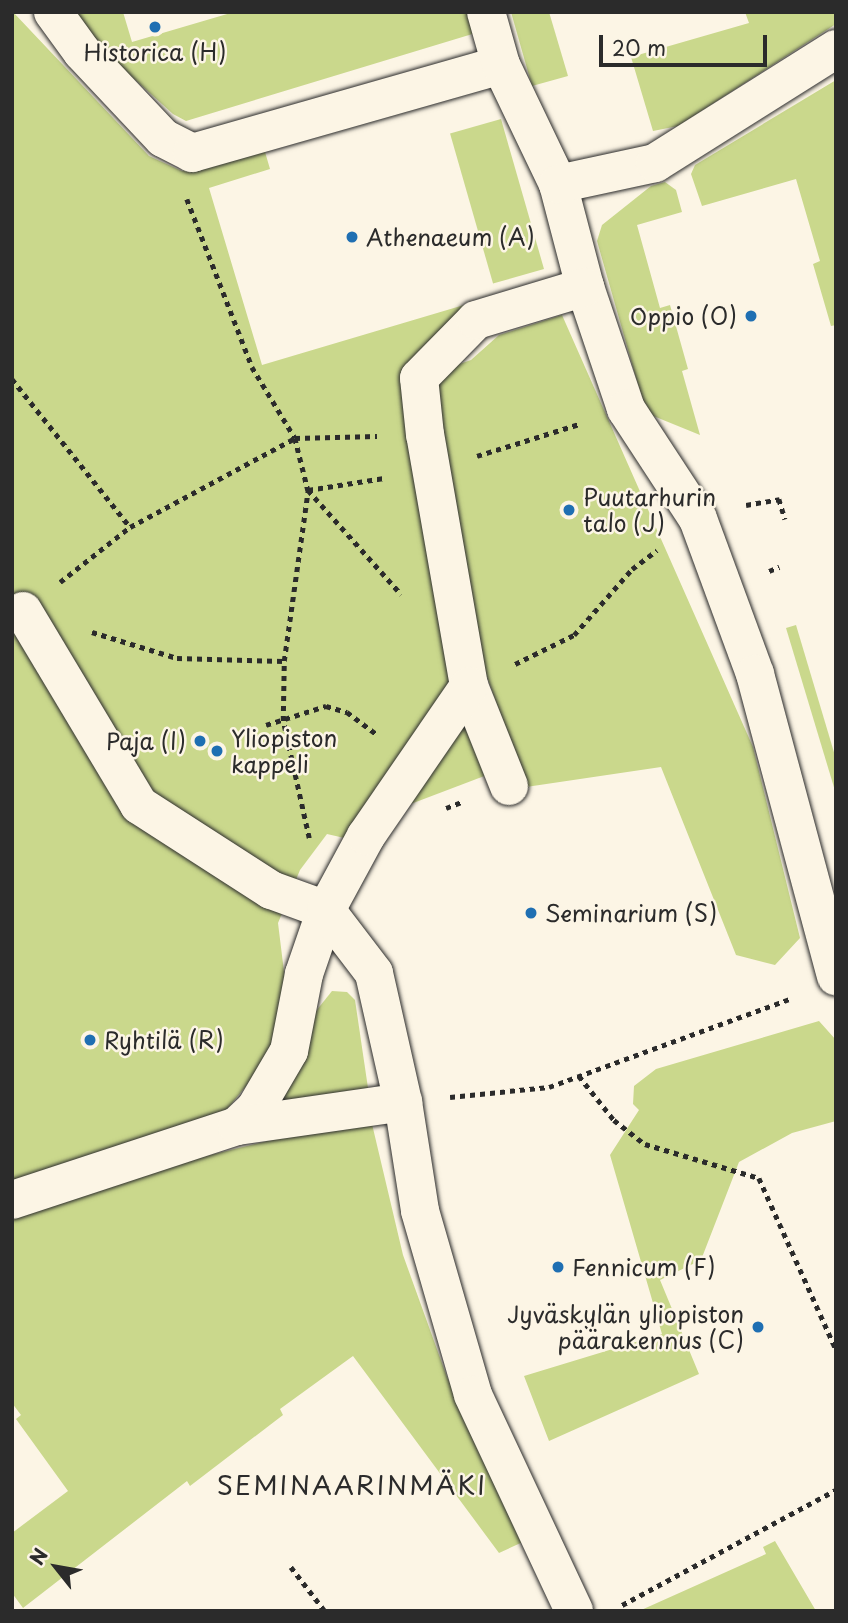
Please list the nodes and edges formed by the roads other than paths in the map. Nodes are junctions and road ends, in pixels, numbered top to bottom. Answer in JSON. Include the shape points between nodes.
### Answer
{"nodes":[{"id":1,"x":53,"y":12,"type":"edge"},
{"id":2,"x":486,"y":12,"type":"edge"},
{"id":3,"x":836,"y":49,"type":"edge"},
{"id":4,"x":501,"y":65,"type":"junction"},
{"id":5,"x":558,"y":184,"type":"junction"},
{"id":6,"x":585,"y":287,"type":"junction"},
{"id":7,"x":23,"y":611,"type":"road end"},
{"id":8,"x":469,"y":686,"type":"junction"},
{"id":9,"x":509,"y":786,"type":"dead end"},
{"id":10,"x":326,"y":910,"type":"junction"},
{"id":11,"x":836,"y":976,"type":"edge"},
{"id":12,"x":403,"y":1102,"type":"junction"},
{"id":13,"x":237,"y":1126,"type":"junction"},
{"id":14,"x":12,"y":1200,"type":"edge"},
{"id":15,"x":573,"y":1611,"type":"edge"}],
"edges":[{"from":1,"to":4,"type":"lane","via":[[82,52],[163,138],[192,153]]},
{"from":2,"to":4,"type":"lane"},
{"from":3,"to":5,"type":"lane","via":[[655,163]]},
{"from":4,"to":5,"type":"lane"},
{"from":5,"to":6,"type":"lane"},
{"from":6,"to":8,"type":"lane","via":[[476,320],[419,377]]},
{"from":6,"to":11,"type":"lane","via":[[626,409],[698,519],[755,674]]},
{"from":7,"to":10,"type":"lane","via":[[139,805],[271,890]]},
{"from":8,"to":9,"type":"lane"},
{"from":8,"to":10,"type":"lane","via":[[366,836]]},
{"from":10,"to":12,"type":"lane","via":[[374,973]]},
{"from":10,"to":13,"type":"lane","via":[[304,974],[289,1051],[256,1109]]},
{"from":12,"to":13,"type":"lane"},
{"from":12,"to":15,"type":"lane","via":[[420,1211],[474,1395]]},
{"from":13,"to":14,"type":"lane"}]}
